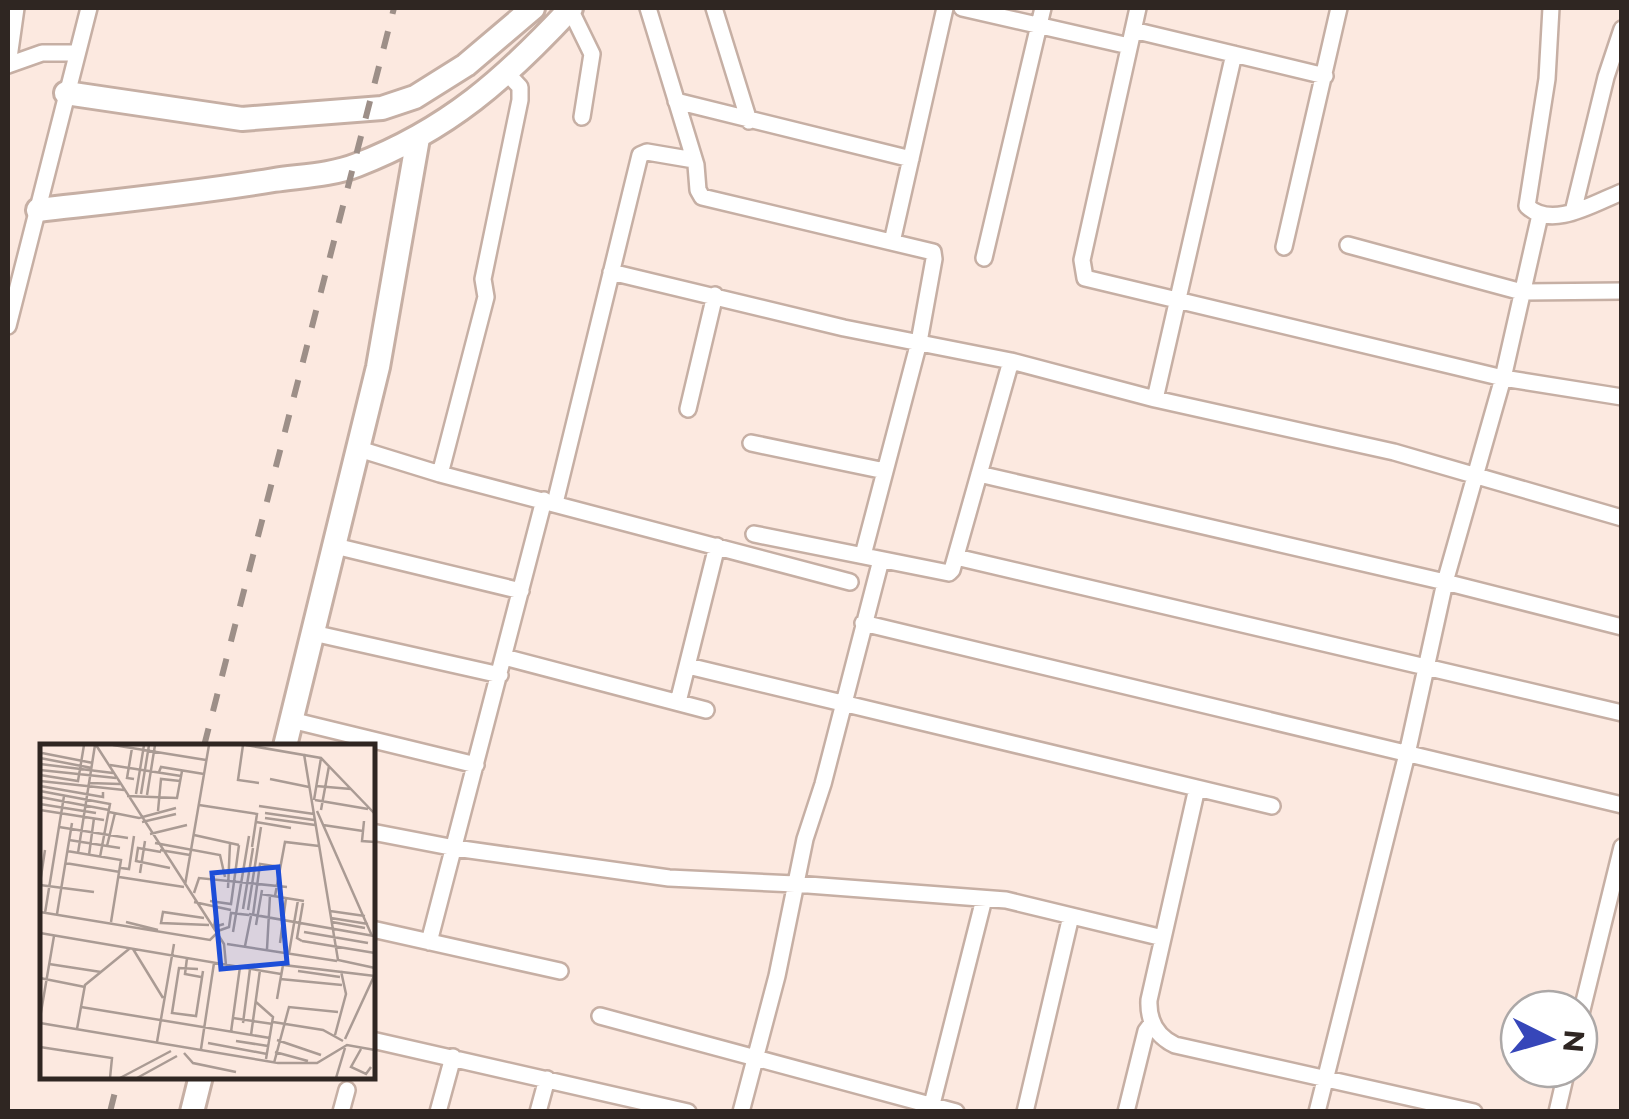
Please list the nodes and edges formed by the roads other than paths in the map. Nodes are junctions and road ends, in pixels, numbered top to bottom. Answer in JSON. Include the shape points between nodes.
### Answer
{"nodes":[{"id":1,"x":16,"y":8,"type":"edge"},
{"id":2,"x":90,"y":8,"type":"edge"},
{"id":3,"x":533,"y":8,"type":"edge"},
{"id":4,"x":570,"y":8,"type":"edge"},
{"id":5,"x":648,"y":8,"type":"edge"},
{"id":6,"x":714,"y":8,"type":"edge"},
{"id":7,"x":944,"y":8,"type":"edge"},
{"id":8,"x":962,"y":8,"type":"edge"},
{"id":9,"x":1043,"y":8,"type":"edge"},
{"id":10,"x":1138,"y":8,"type":"edge"},
{"id":11,"x":1339,"y":8,"type":"edge"},
{"id":12,"x":1551,"y":8,"type":"edge"},
{"id":13,"x":1039,"y":25,"type":"junction"},
{"id":14,"x":1622,"y":29,"type":"edge"},
{"id":15,"x":1131,"y":38,"type":"junction"},
{"id":16,"x":77,"y":53,"type":"junction"},
{"id":17,"x":1234,"y":54,"type":"junction"},
{"id":18,"x":8,"y":65,"type":"edge"},
{"id":19,"x":506,"y":72,"type":"junction"},
{"id":20,"x":1325,"y":76,"type":"junction"},
{"id":21,"x":66,"y":93,"type":"junction"},
{"id":22,"x":676,"y":101,"type":"junction"},
{"id":23,"x":582,"y":118,"type":"dead end"},
{"id":24,"x":749,"y":121,"type":"junction"},
{"id":25,"x":418,"y":138,"type":"junction"},
{"id":26,"x":910,"y":158,"type":"junction"},
{"id":27,"x":694,"y":160,"type":"junction"},
{"id":28,"x":1622,"y":192,"type":"edge"},
{"id":29,"x":38,"y":210,"type":"junction"},
{"id":30,"x":1573,"y":212,"type":"junction"},
{"id":31,"x":1540,"y":215,"type":"junction"},
{"id":32,"x":892,"y":242,"type":"junction"},
{"id":33,"x":1348,"y":246,"type":"dead end"},
{"id":34,"x":1284,"y":248,"type":"dead end"},
{"id":35,"x":984,"y":258,"type":"dead end"},
{"id":36,"x":611,"y":272,"type":"junction"},
{"id":37,"x":1622,"y":291,"type":"edge"},
{"id":38,"x":1522,"y":292,"type":"junction"},
{"id":39,"x":715,"y":295,"type":"junction"},
{"id":40,"x":1178,"y":300,"type":"junction"},
{"id":41,"x":8,"y":326,"type":"edge"},
{"id":42,"x":919,"y":342,"type":"junction"},
{"id":43,"x":1011,"y":361,"type":"junction"},
{"id":44,"x":1502,"y":378,"type":"junction"},
{"id":45,"x":1622,"y":397,"type":"edge"},
{"id":46,"x":1155,"y":399,"type":"junction"},
{"id":47,"x":688,"y":409,"type":"dead end"},
{"id":48,"x":752,"y":443,"type":"dead end"},
{"id":49,"x":359,"y":449,"type":"junction"},
{"id":50,"x":885,"y":471,"type":"junction"},
{"id":51,"x":440,"y":474,"type":"junction"},
{"id":52,"x":980,"y":474,"type":"junction"},
{"id":53,"x":1475,"y":478,"type":"junction"},
{"id":54,"x":549,"y":502,"type":"junction"},
{"id":55,"x":1622,"y":518,"type":"edge"},
{"id":56,"x":754,"y":534,"type":"dead end"},
{"id":57,"x":334,"y":546,"type":"junction"},
{"id":58,"x":717,"y":546,"type":"junction"},
{"id":59,"x":863,"y":555,"type":"junction"},
{"id":60,"x":956,"y":557,"type":"junction"},
{"id":61,"x":881,"y":560,"type":"junction"},
{"id":62,"x":850,"y":582,"type":"dead end"},
{"id":63,"x":1446,"y":582,"type":"junction"},
{"id":64,"x":521,"y":591,"type":"junction"},
{"id":65,"x":863,"y":624,"type":"junction"},
{"id":66,"x":1622,"y":627,"type":"edge"},
{"id":67,"x":313,"y":632,"type":"junction"},
{"id":68,"x":504,"y":657,"type":"junction"},
{"id":69,"x":688,"y":666,"type":"junction"},
{"id":70,"x":1428,"y":668,"type":"junction"},
{"id":71,"x":500,"y":675,"type":"junction"},
{"id":72,"x":678,"y":702,"type":"junction"},
{"id":73,"x":842,"y":704,"type":"junction"},
{"id":74,"x":706,"y":710,"type":"dead end"},
{"id":75,"x":1622,"y":713,"type":"edge"},
{"id":76,"x":292,"y":720,"type":"junction"},
{"id":77,"x":286,"y":744,"type":"edge"},
{"id":78,"x":1408,"y":754,"type":"junction"},
{"id":79,"x":476,"y":765,"type":"junction"},
{"id":80,"x":1197,"y":788,"type":"junction"},
{"id":81,"x":1272,"y":806,"type":"dead end"},
{"id":82,"x":1622,"y":806,"type":"edge"},
{"id":83,"x":375,"y":833,"type":"edge"},
{"id":84,"x":1622,"y":847,"type":"edge"},
{"id":85,"x":455,"y":848,"type":"junction"},
{"id":86,"x":794,"y":884,"type":"junction"},
{"id":87,"x":984,"y":899,"type":"junction"},
{"id":88,"x":1071,"y":916,"type":"junction"},
{"id":89,"x":375,"y":930,"type":"edge"},
{"id":90,"x":1163,"y":938,"type":"junction"},
{"id":91,"x":429,"y":942,"type":"junction"},
{"id":92,"x":560,"y":970,"type":"dead end"},
{"id":93,"x":1587,"y":989,"type":"edge"},
{"id":94,"x":600,"y":1016,"type":"dead end"},
{"id":95,"x":1152,"y":1023,"type":"junction"},
{"id":96,"x":375,"y":1041,"type":"edge"},
{"id":97,"x":453,"y":1057,"type":"junction"},
{"id":98,"x":755,"y":1059,"type":"junction"},
{"id":99,"x":1326,"y":1078,"type":"junction"},
{"id":100,"x":200,"y":1079,"type":"edge"},
{"id":101,"x":546,"y":1079,"type":"junction"},
{"id":102,"x":347,"y":1090,"type":"dead end"},
{"id":103,"x":639,"y":1106,"type":"edge"},
{"id":104,"x":931,"y":1108,"type":"edge"},
{"id":105,"x":192,"y":1112,"type":"edge"},
{"id":106,"x":340,"y":1112,"type":"edge"},
{"id":107,"x":438,"y":1112,"type":"edge"},
{"id":108,"x":538,"y":1112,"type":"edge"},
{"id":109,"x":688,"y":1112,"type":"edge"},
{"id":110,"x":741,"y":1112,"type":"edge"},
{"id":111,"x":956,"y":1112,"type":"edge"},
{"id":112,"x":1025,"y":1112,"type":"edge"},
{"id":113,"x":1126,"y":1112,"type":"edge"},
{"id":114,"x":1316,"y":1112,"type":"edge"},
{"id":115,"x":1474,"y":1112,"type":"edge"}],
"edges":[{"from":1,"to":18,"type":"street"},
{"from":2,"to":16,"type":"street"},
{"from":3,"to":21,"type":"street","via":[[466,66],[382,108],[242,119]]},
{"from":4,"to":19,"type":"street"},
{"from":4,"to":23,"type":"street","via":[[592,54]]},
{"from":5,"to":22,"type":"street"},
{"from":6,"to":24,"type":"street"},
{"from":7,"to":26,"type":"street"},
{"from":8,"to":13,"type":"street"},
{"from":9,"to":13,"type":"street"},
{"from":10,"to":15,"type":"street"},
{"from":11,"to":20,"type":"street"},
{"from":12,"to":31,"type":"street","via":[[1547,80],[1525,200]]},
{"from":13,"to":15,"type":"street"},
{"from":13,"to":35,"type":"street"},
{"from":14,"to":30,"type":"street"},
{"from":15,"to":17,"type":"street"},
{"from":15,"to":40,"type":"street","via":[[1082,270],[1089,280]]},
{"from":16,"to":18,"type":"street","via":[[42,52]]},
{"from":16,"to":21,"type":"street"},
{"from":17,"to":20,"type":"street"},
{"from":17,"to":40,"type":"street"},
{"from":19,"to":25,"type":"street"},
{"from":19,"to":51,"type":"street","via":[[520,87],[520,100],[483,279],[486,297]]},
{"from":20,"to":34,"type":"street"},
{"from":21,"to":29,"type":"street"},
{"from":22,"to":24,"type":"street"},
{"from":22,"to":27,"type":"street"},
{"from":24,"to":26,"type":"street"},
{"from":25,"to":29,"type":"street","via":[[353,167]]},
{"from":25,"to":49,"type":"street"},
{"from":26,"to":32,"type":"street"},
{"from":27,"to":32,"type":"street","via":[[698,190],[707,200]]},
{"from":27,"to":36,"type":"street","via":[[640,155]]},
{"from":28,"to":30,"type":"street"},
{"from":29,"to":41,"type":"street"},
{"from":30,"to":31,"type":"street"},
{"from":31,"to":38,"type":"street"},
{"from":32,"to":42,"type":"street","via":[[932,252],[934,259]]},
{"from":33,"to":38,"type":"street"},
{"from":36,"to":39,"type":"street"},
{"from":36,"to":54,"type":"street"},
{"from":37,"to":38,"type":"street"},
{"from":38,"to":44,"type":"street"},
{"from":39,"to":42,"type":"street"},
{"from":39,"to":47,"type":"street"},
{"from":40,"to":44,"type":"street"},
{"from":40,"to":46,"type":"street"},
{"from":42,"to":43,"type":"street"},
{"from":42,"to":50,"type":"street"},
{"from":43,"to":46,"type":"street"},
{"from":43,"to":52,"type":"street"},
{"from":44,"to":45,"type":"street"},
{"from":44,"to":53,"type":"street"},
{"from":46,"to":53,"type":"street","via":[[1394,452]]},
{"from":48,"to":50,"type":"street"},
{"from":49,"to":51,"type":"street"},
{"from":49,"to":57,"type":"street"},
{"from":50,"to":59,"type":"street"},
{"from":51,"to":54,"type":"street"},
{"from":52,"to":60,"type":"street"},
{"from":52,"to":63,"type":"street"},
{"from":53,"to":55,"type":"street"},
{"from":53,"to":63,"type":"street"},
{"from":54,"to":58,"type":"street"},
{"from":54,"to":64,"type":"street"},
{"from":56,"to":59,"type":"street"},
{"from":57,"to":64,"type":"street"},
{"from":57,"to":67,"type":"street"},
{"from":58,"to":62,"type":"street"},
{"from":58,"to":69,"type":"street"},
{"from":59,"to":61,"type":"street"},
{"from":60,"to":61,"type":"street","via":[[952,570],[943,573]]},
{"from":60,"to":70,"type":"street"},
{"from":61,"to":65,"type":"street"},
{"from":63,"to":66,"type":"street"},
{"from":63,"to":70,"type":"street"},
{"from":64,"to":68,"type":"street"},
{"from":65,"to":73,"type":"street"},
{"from":65,"to":78,"type":"street"},
{"from":67,"to":71,"type":"street"},
{"from":67,"to":76,"type":"street"},
{"from":68,"to":71,"type":"street"},
{"from":68,"to":72,"type":"street"},
{"from":69,"to":72,"type":"street"},
{"from":69,"to":73,"type":"street"},
{"from":70,"to":75,"type":"street"},
{"from":70,"to":78,"type":"street"},
{"from":71,"to":79,"type":"street"},
{"from":72,"to":74,"type":"street"},
{"from":73,"to":80,"type":"street"},
{"from":73,"to":86,"type":"street"},
{"from":76,"to":77,"type":"street"},
{"from":76,"to":79,"type":"street"},
{"from":78,"to":82,"type":"street"},
{"from":78,"to":99,"type":"street"},
{"from":79,"to":85,"type":"street"},
{"from":80,"to":81,"type":"street"},
{"from":80,"to":90,"type":"street"},
{"from":83,"to":85,"type":"street"},
{"from":84,"to":93,"type":"street"},
{"from":85,"to":86,"type":"street","via":[[670,878]]},
{"from":85,"to":91,"type":"street"},
{"from":86,"to":87,"type":"street"},
{"from":86,"to":98,"type":"street"},
{"from":87,"to":88,"type":"street"},
{"from":87,"to":104,"type":"street"},
{"from":88,"to":90,"type":"street"},
{"from":88,"to":112,"type":"street"},
{"from":89,"to":91,"type":"street"},
{"from":90,"to":95,"type":"street","via":[[1149,1000]]},
{"from":91,"to":92,"type":"street"},
{"from":94,"to":98,"type":"street"},
{"from":95,"to":99,"type":"street","via":[[1175,1045]]},
{"from":95,"to":113,"type":"street"},
{"from":96,"to":97,"type":"street"},
{"from":97,"to":101,"type":"street"},
{"from":97,"to":107,"type":"street"},
{"from":98,"to":104,"type":"street"},
{"from":98,"to":110,"type":"street"},
{"from":99,"to":114,"type":"street"},
{"from":99,"to":115,"type":"street"},
{"from":100,"to":105,"type":"street"},
{"from":101,"to":103,"type":"street"},
{"from":101,"to":108,"type":"street"},
{"from":102,"to":106,"type":"street"},
{"from":103,"to":109,"type":"street"},
{"from":104,"to":111,"type":"street"}]}
